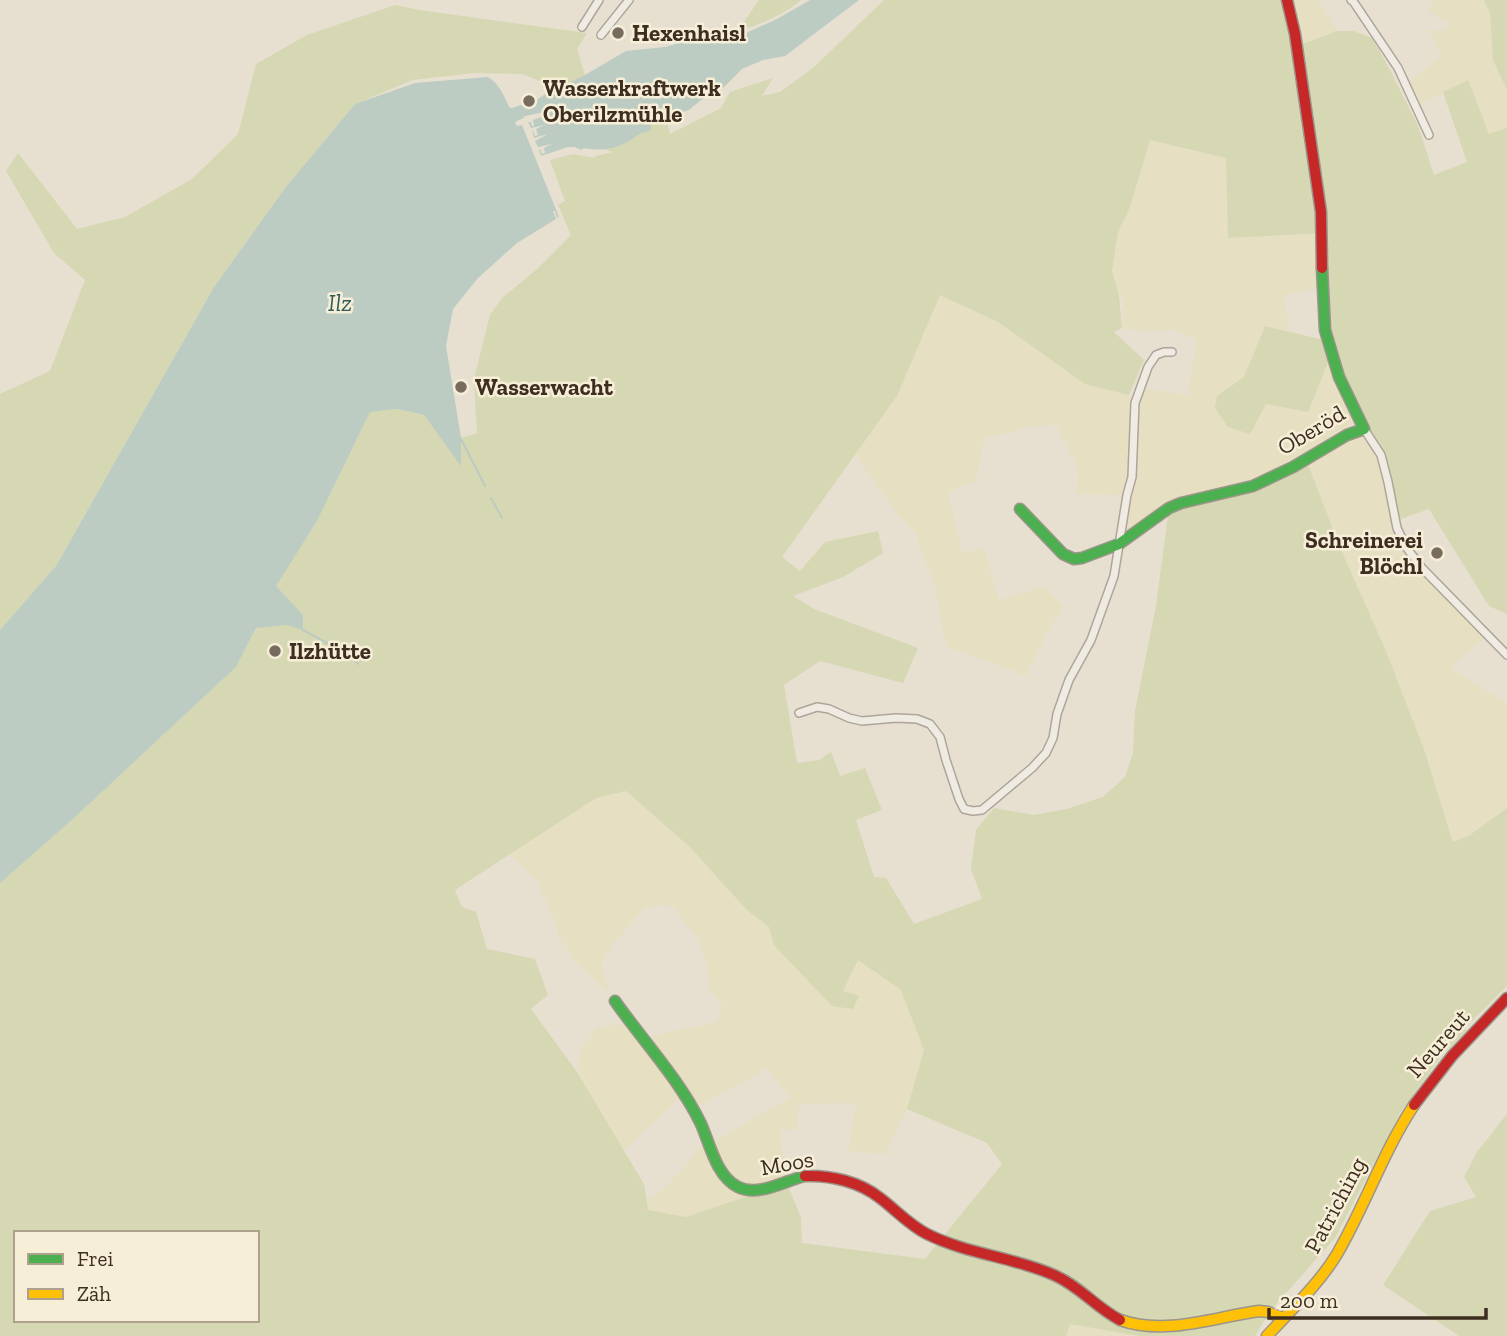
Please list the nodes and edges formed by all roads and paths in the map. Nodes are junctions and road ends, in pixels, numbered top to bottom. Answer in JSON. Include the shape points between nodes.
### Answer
{"nodes":[{"id":1,"x":599,"y":0,"type":"edge"},
{"id":2,"x":629,"y":0,"type":"edge"},
{"id":3,"x":1287,"y":0,"type":"edge"},
{"id":4,"x":1351,"y":0,"type":"edge"},
{"id":5,"x":582,"y":27,"type":"dead end"},
{"id":6,"x":601,"y":35,"type":"dead end"},
{"id":7,"x":1429,"y":135,"type":"dead end"},
{"id":8,"x":1172,"y":352,"type":"dead end"},
{"id":9,"x":1364,"y":429,"type":"junction"},
{"id":10,"x":1020,"y":509,"type":"dead end"},
{"id":11,"x":1119,"y":544,"type":"junction"},
{"id":12,"x":1507,"y":655,"type":"edge"},
{"id":13,"x":799,"y":713,"type":"dead end"},
{"id":14,"x":1507,"y":998,"type":"edge"},
{"id":15,"x":615,"y":1001,"type":"dead end"},
{"id":16,"x":1404,"y":1119,"type":"joint"},
{"id":17,"x":1283,"y":1318,"type":"junction"},
{"id":18,"x":1267,"y":1336,"type":"edge"}],
"edges":[{"from":1,"to":5,"type":"street"},
{"from":2,"to":6,"type":"street"},
{"from":3,"to":9,"type":"street","name":"Oberöd","via":[[1320,200],[1325,330],[1339,377]]},
{"from":4,"to":7,"type":"street","via":[[1398,68]]},
{"from":8,"to":11,"type":"street","via":[[1156,355],[1135,403],[1132,477]]},
{"from":9,"to":11,"type":"street","name":"Oberöd","via":[[1253,486],[1170,508]]},
{"from":9,"to":12,"type":"street","via":[[1381,455],[1397,528],[1406,547]]},
{"from":10,"to":11,"type":"street","name":"Oberöd","via":[[1073,559]]},
{"from":11,"to":13,"type":"street","via":[[1111,587],[1091,640],[1069,680],[1045,753],[982,810],[964,808],[940,737],[930,724],[896,718],[862,721],[817,707]]},
{"from":14,"to":16,"type":"street","name":"Neureut","via":[[1446,1061]]},
{"from":15,"to":17,"type":"street","name":"Moos","via":[[684,1095],[720,1168],[739,1189],[750,1192],[804,1177],[829,1177],[860,1185],[928,1235],[1066,1280],[1105,1312],[1134,1324],[1196,1324],[1263,1311]]},
{"from":16,"to":17,"type":"street","name":"Patriching","via":[[1336,1256]]},
{"from":17,"to":18,"type":"street","name":"Patriching"}]}
